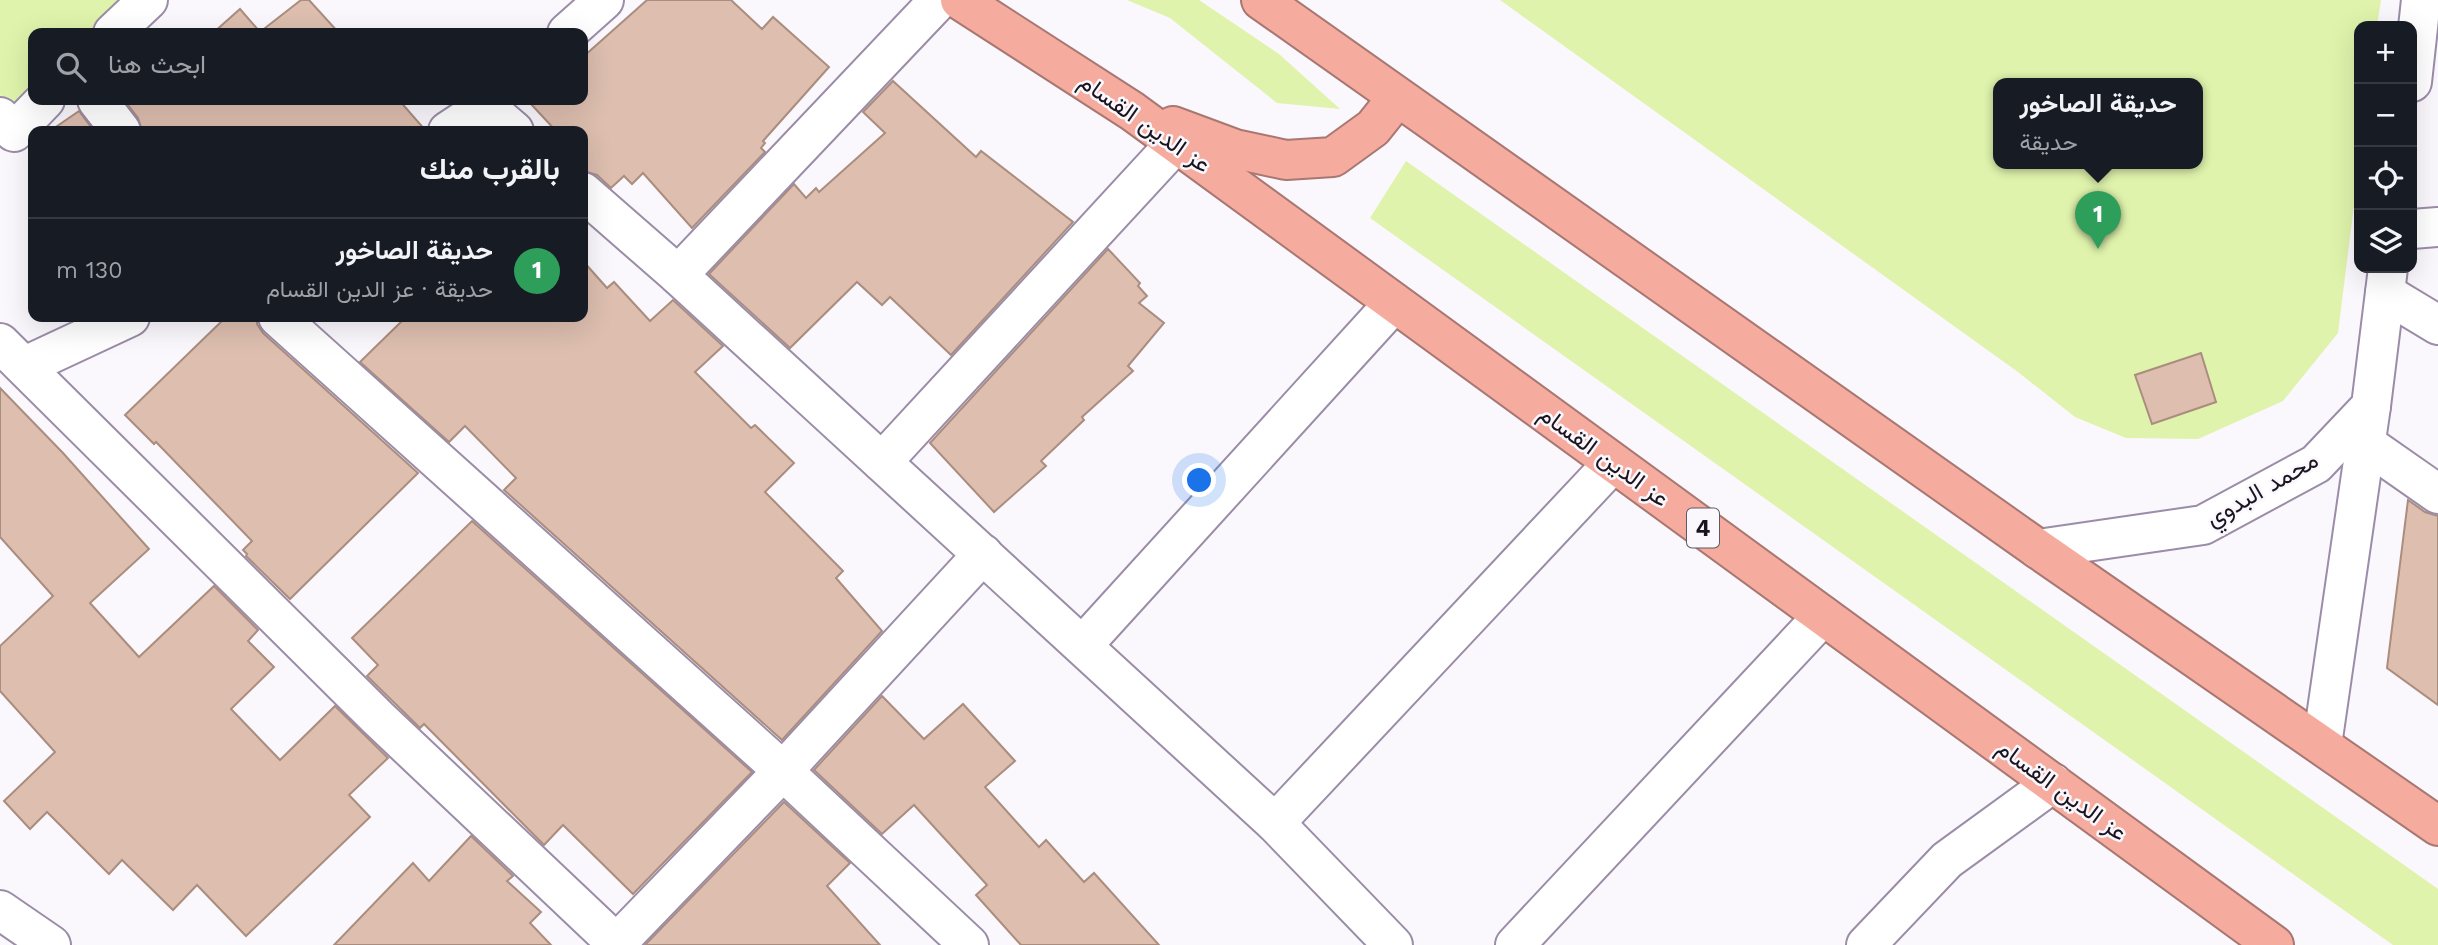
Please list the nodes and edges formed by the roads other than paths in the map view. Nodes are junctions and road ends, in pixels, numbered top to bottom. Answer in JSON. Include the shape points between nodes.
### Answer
{"nodes":[{"id":1,"x":148,"y":0,"type":"edge"},
{"id":2,"x":604,"y":0,"type":"edge"},
{"id":3,"x":939,"y":0,"type":"edge"},
{"id":4,"x":960,"y":0,"type":"edge"},
{"id":5,"x":1261,"y":0,"type":"edge"},
{"id":6,"x":2421,"y":0,"type":"edge"},
{"id":7,"x":118,"y":28,"type":"edge"},
{"id":8,"x":573,"y":28,"type":"edge"},
{"id":9,"x":2421,"y":74,"type":"edge"},
{"id":10,"x":1397,"y":97,"type":"junction"},
{"id":11,"x":40,"y":105,"type":"edge"},
{"id":12,"x":101,"y":105,"type":"edge"},
{"id":13,"x":1132,"y":111,"type":"junction"},
{"id":14,"x":498,"y":113,"type":"edge"},
{"id":15,"x":0,"y":117,"type":"edge"},
{"id":16,"x":117,"y":126,"type":"edge"},
{"id":17,"x":463,"y":126,"type":"edge"},
{"id":18,"x":1176,"y":144,"type":"junction"},
{"id":19,"x":588,"y":196,"type":"edge"},
{"id":20,"x":2438,"y":227,"type":"edge"},
{"id":21,"x":2417,"y":229,"type":"edge"},
{"id":22,"x":678,"y":275,"type":"junction"},
{"id":23,"x":2387,"y":280,"type":"edge"},
{"id":24,"x":1394,"y":303,"type":"junction"},
{"id":25,"x":114,"y":322,"type":"edge"},
{"id":26,"x":284,"y":322,"type":"edge"},
{"id":27,"x":2438,"y":325,"type":"edge"},
{"id":28,"x":13,"y":354,"type":"edge"},
{"id":29,"x":2368,"y":424,"type":"junction"},
{"id":30,"x":882,"y":462,"type":"junction"},
{"id":31,"x":1613,"y":463,"type":"junction"},
{"id":32,"x":2438,"y":494,"type":"edge"},
{"id":33,"x":2038,"y":549,"type":"junction"},
{"id":34,"x":982,"y":554,"type":"junction"},
{"id":35,"x":1823,"y":615,"type":"junction"},
{"id":36,"x":1083,"y":645,"type":"junction"},
{"id":37,"x":2322,"y":745,"type":"junction"},
{"id":38,"x":783,"y":771,"type":"junction"},
{"id":39,"x":2053,"y":783,"type":"junction"},
{"id":40,"x":1275,"y":823,"type":"junction"},
{"id":41,"x":2438,"y":827,"type":"edge"},
{"id":42,"x":0,"y":910,"type":"edge"},
{"id":43,"x":51,"y":945,"type":"edge"},
{"id":44,"x":616,"y":945,"type":"edge"},
{"id":45,"x":969,"y":945,"type":"edge"},
{"id":46,"x":1393,"y":945,"type":"edge"},
{"id":47,"x":1515,"y":945,"type":"edge"},
{"id":48,"x":1866,"y":945,"type":"edge"},
{"id":49,"x":2274,"y":945,"type":"edge"}],
"edges":[{"from":1,"to":7,"type":"street"},
{"from":2,"to":8,"type":"street"},
{"from":3,"to":22,"type":"street"},
{"from":4,"to":13,"type":"highway","name":"عز الدين القسام"},
{"from":5,"to":10,"type":"highway"},
{"from":6,"to":9,"type":"street"},
{"from":10,"to":13,"type":"highway","via":[[1373,128],[1333,157],[1286,160],[1235,149]]},
{"from":10,"to":33,"type":"highway"},
{"from":11,"to":15,"type":"street","via":[[14,132]]},
{"from":12,"to":16,"type":"street"},
{"from":13,"to":18,"type":"highway","name":"عز الدين القسام","number":"4"},
{"from":14,"to":17,"type":"street"},
{"from":18,"to":24,"type":"highway","name":"عز الدين القسام","number":"4"},
{"from":18,"to":30,"type":"street"},
{"from":19,"to":22,"type":"street"},
{"from":20,"to":21,"type":"street"},
{"from":22,"to":30,"type":"street"},
{"from":23,"to":27,"type":"street"},
{"from":23,"to":29,"type":"street"},
{"from":24,"to":31,"type":"highway","name":"عز الدين القسام","number":"4"},
{"from":24,"to":36,"type":"street"},
{"from":25,"to":28,"type":"street"},
{"from":26,"to":38,"type":"street"},
{"from":28,"to":44,"type":"street","via":[[378,718]]},
{"from":29,"to":32,"type":"street"},
{"from":29,"to":33,"type":"street","name":"محمد البدوي","via":[[2316,464],[2203,525]]},
{"from":29,"to":37,"type":"street"},
{"from":30,"to":34,"type":"street"},
{"from":31,"to":35,"type":"highway","name":"عز الدين القسام","number":"4"},
{"from":31,"to":40,"type":"street"},
{"from":33,"to":37,"type":"highway"},
{"from":34,"to":36,"type":"street"},
{"from":34,"to":38,"type":"street"},
{"from":35,"to":39,"type":"highway","name":"عز الدين القسام","number":"4"},
{"from":35,"to":47,"type":"street"},
{"from":36,"to":40,"type":"street"},
{"from":37,"to":41,"type":"highway"},
{"from":38,"to":44,"type":"street"},
{"from":38,"to":45,"type":"street"},
{"from":39,"to":48,"type":"street","via":[[1947,860]]},
{"from":39,"to":49,"type":"highway","name":"عز الدين القسام","number":"4"},
{"from":40,"to":46,"type":"street"},
{"from":42,"to":43,"type":"street"}]}
